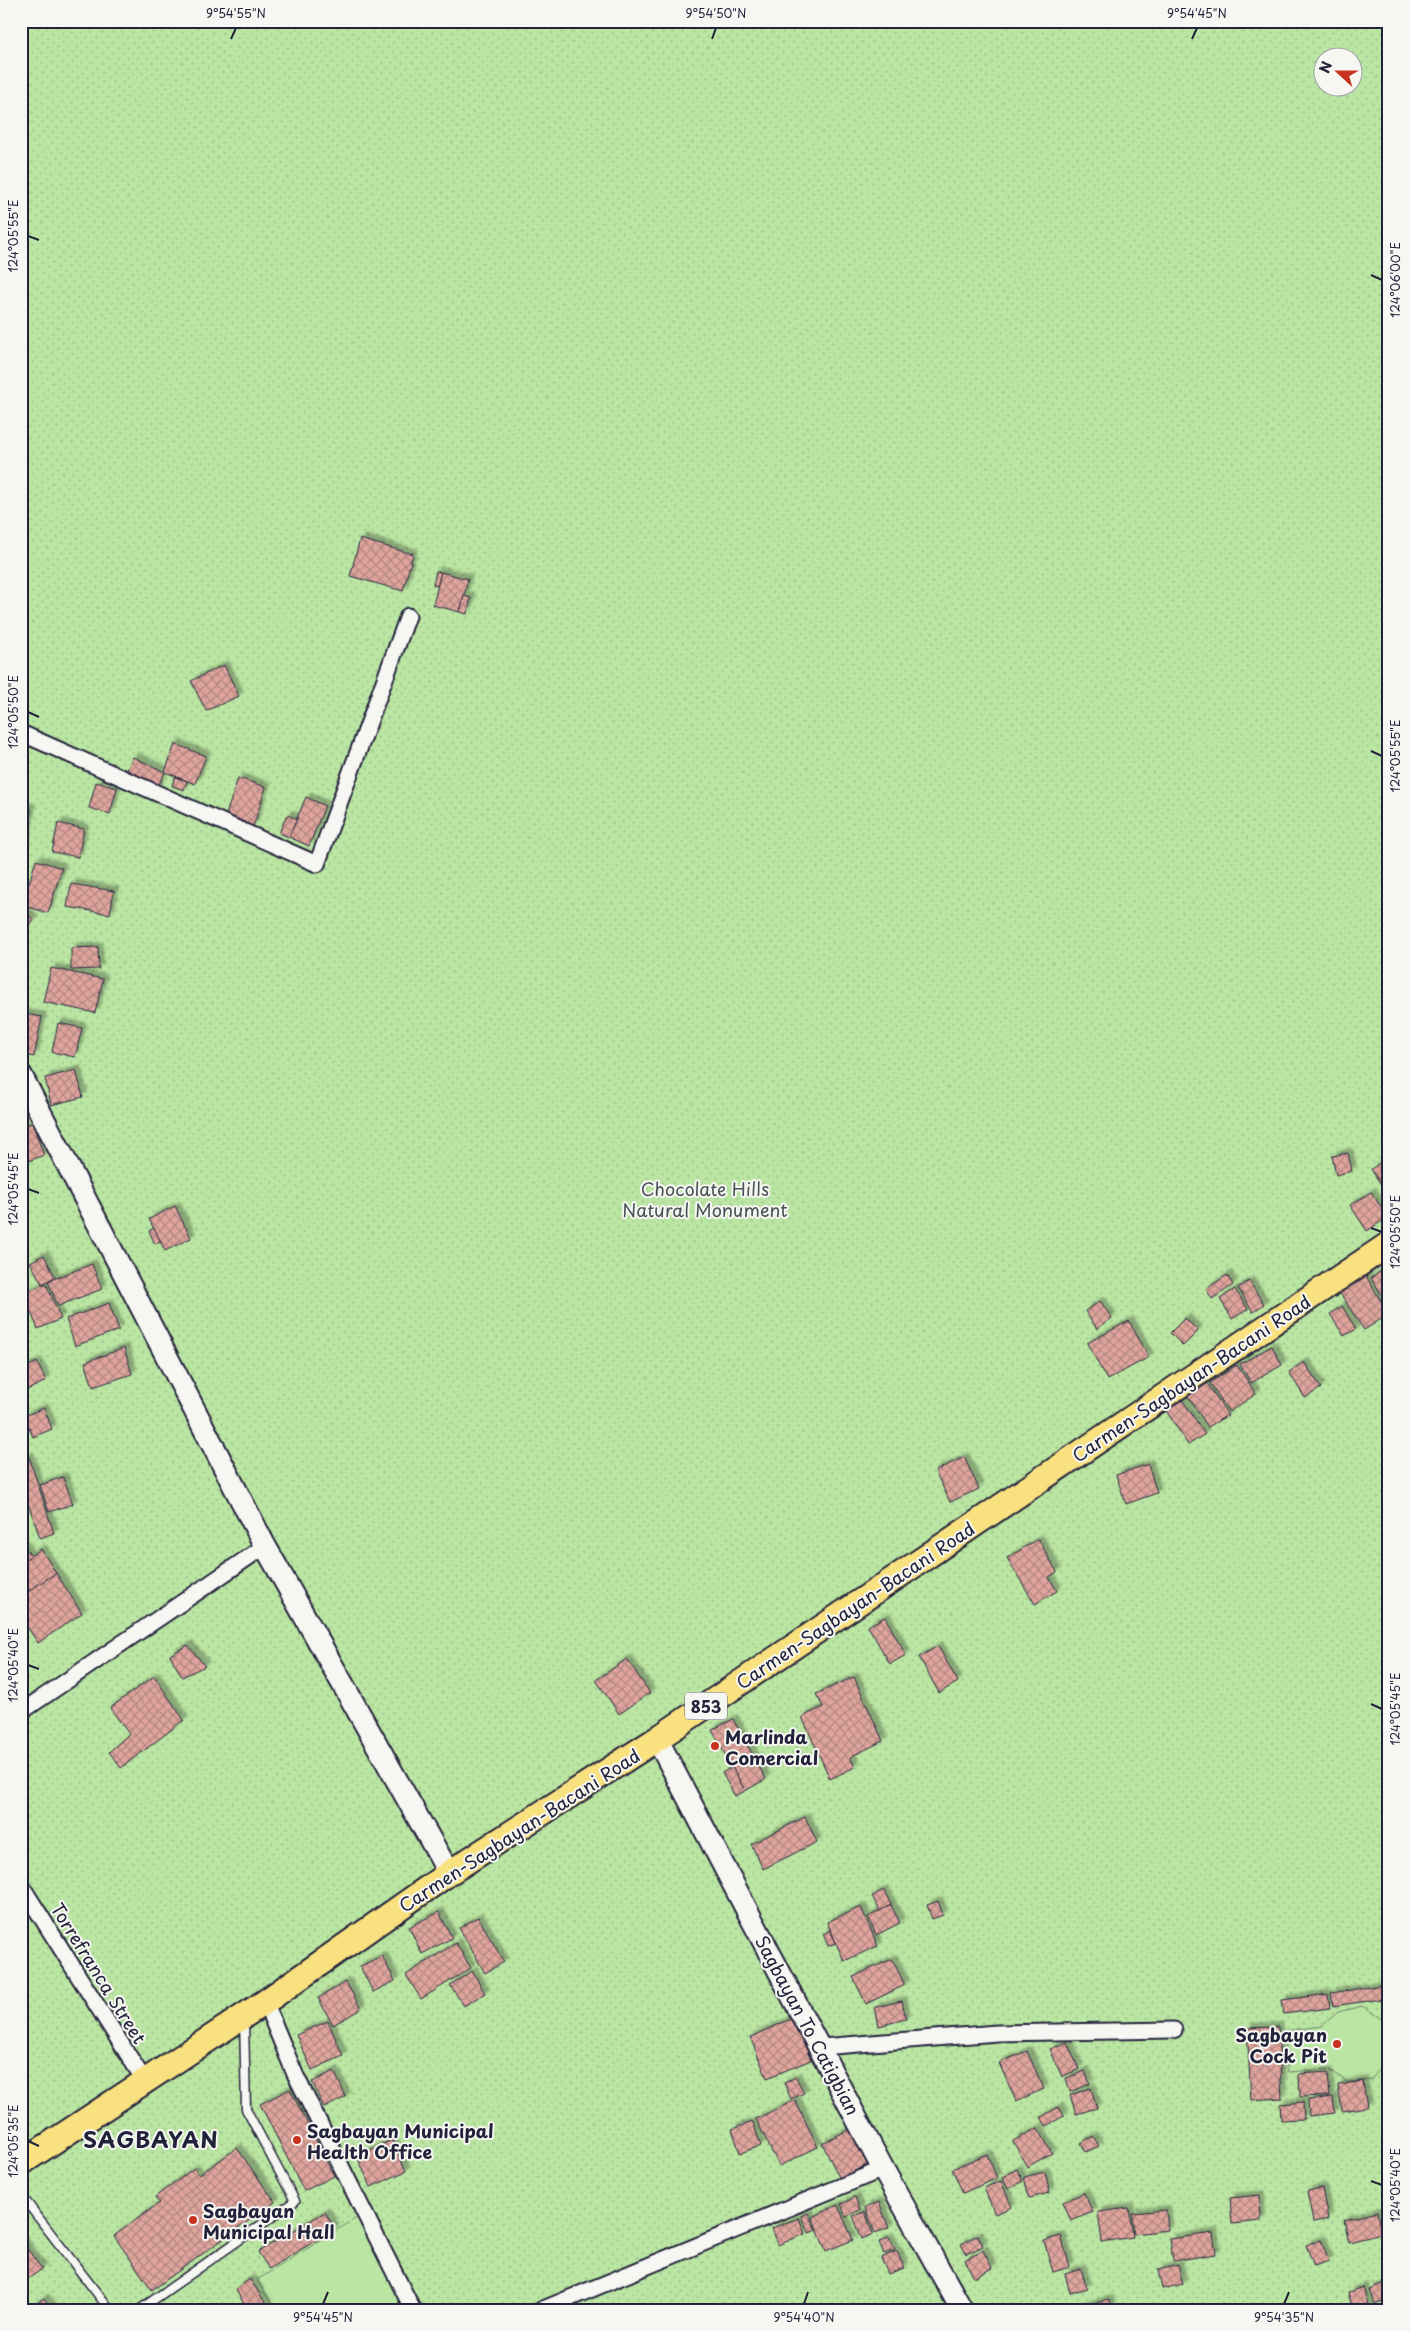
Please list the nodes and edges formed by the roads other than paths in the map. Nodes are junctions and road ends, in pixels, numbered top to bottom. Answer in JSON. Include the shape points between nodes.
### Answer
{"nodes":[{"id":1,"x":408,"y":616,"type":"dead end"},
{"id":2,"x":21,"y":733,"type":"edge"},
{"id":3,"x":21,"y":1076,"type":"edge"},
{"id":4,"x":1389,"y":1244,"type":"edge"},
{"id":5,"x":265,"y":1546,"type":"junction"},
{"id":6,"x":21,"y":1712,"type":"edge"},
{"id":7,"x":657,"y":1739,"type":"junction"},
{"id":8,"x":449,"y":1873,"type":"junction"},
{"id":9,"x":21,"y":1885,"type":"edge"},
{"id":10,"x":265,"y":2002,"type":"junction"},
{"id":11,"x":244,"y":2015,"type":"junction"},
{"id":12,"x":1174,"y":2030,"type":"dead end"},
{"id":13,"x":821,"y":2047,"type":"junction"},
{"id":14,"x":144,"y":2080,"type":"junction"},
{"id":15,"x":21,"y":2163,"type":"edge"},
{"id":16,"x":883,"y":2168,"type":"junction"},
{"id":17,"x":21,"y":2196,"type":"edge"},
{"id":18,"x":110,"y":2310,"type":"edge"},
{"id":19,"x":139,"y":2310,"type":"edge"},
{"id":20,"x":413,"y":2310,"type":"edge"},
{"id":21,"x":541,"y":2310,"type":"edge"},
{"id":22,"x":962,"y":2310,"type":"edge"}],
"edges":[{"from":1,"to":2,"type":"street","via":[[317,864]]},
{"from":3,"to":5,"type":"street"},
{"from":4,"to":7,"type":"main road","name":"Carmen-Sagbayan-Bacani Road","number":"853"},
{"from":5,"to":6,"type":"street"},
{"from":5,"to":8,"type":"street"},
{"from":7,"to":8,"type":"main road","name":"Carmen-Sagbayan-Bacani Road","number":"853"},
{"from":7,"to":13,"type":"street","name":"Sagbayan To Catigbian"},
{"from":8,"to":10,"type":"main road","name":"Carmen-Sagbayan-Bacani Road","number":"853"},
{"from":9,"to":14,"type":"street","name":"Torrefranca Street"},
{"from":10,"to":11,"type":"main road","name":"Carmen-Sagbayan-Bacani Road","number":"853"},
{"from":10,"to":20,"type":"street","via":[[295,2074]]},
{"from":11,"to":14,"type":"main road","name":"Carmen-Sagbayan-Bacani Road","number":"853"},
{"from":11,"to":19,"type":"lane","via":[[246,2109],[295,2201]]},
{"from":12,"to":13,"type":"street","via":[[997,2033]]},
{"from":13,"to":16,"type":"street","name":"Sagbayan To Catigbian"},
{"from":14,"to":15,"type":"main road","name":"Carmen-Sagbayan-Bacani Road","number":"853"},
{"from":16,"to":21,"type":"street"},
{"from":16,"to":22,"type":"street","name":"Sagbayan To Catigbian"},
{"from":17,"to":18,"type":"lane"}]}
